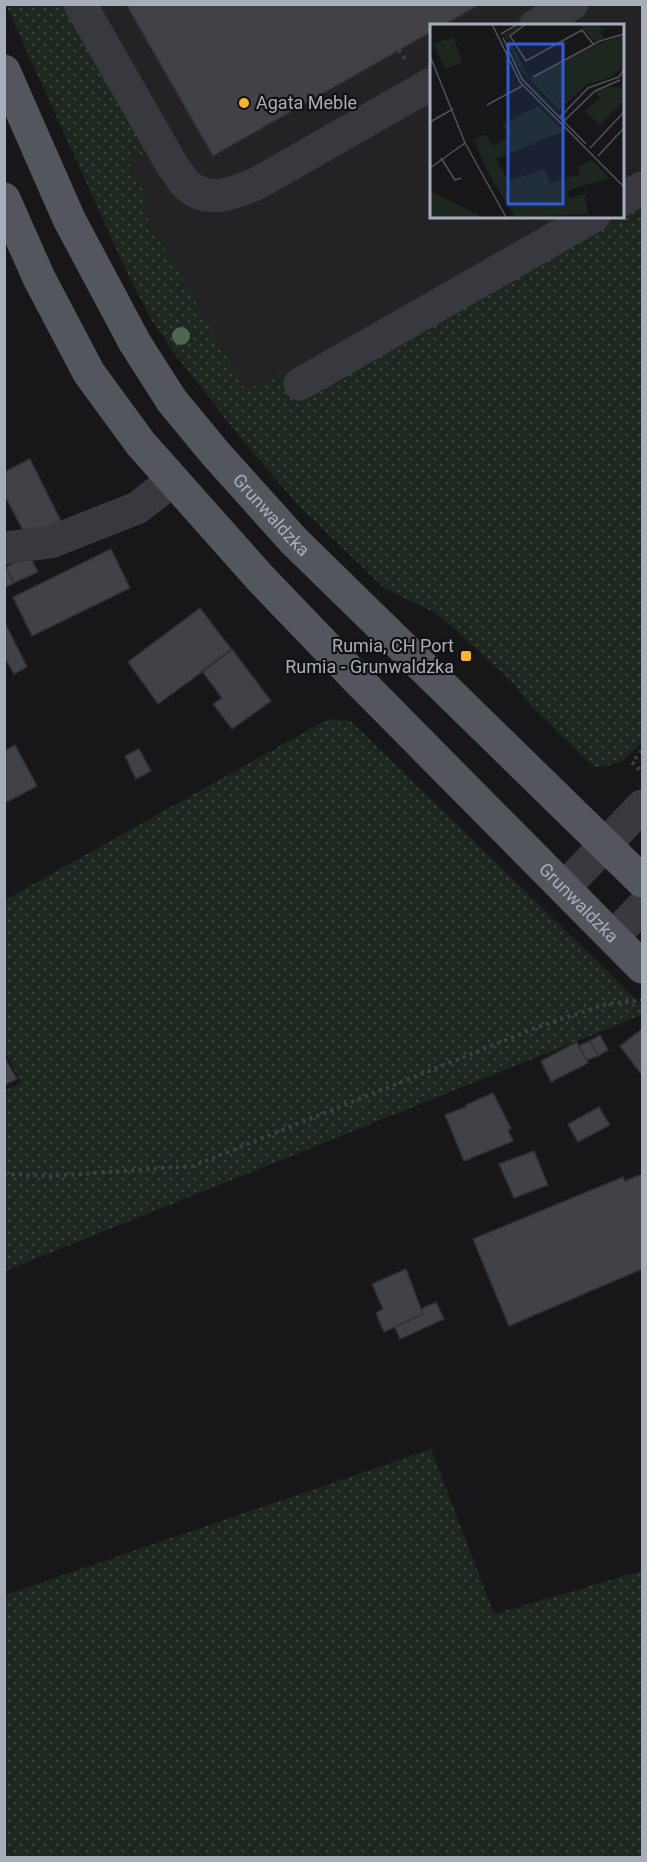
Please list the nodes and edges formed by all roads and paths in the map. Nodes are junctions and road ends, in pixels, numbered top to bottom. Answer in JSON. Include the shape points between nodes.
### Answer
{"nodes":[{"id":1,"x":80,"y":4,"type":"edge"},
{"id":2,"x":572,"y":4,"type":"edge"},
{"id":3,"x":538,"y":24,"type":"edge"},
{"id":4,"x":4,"y":71,"type":"edge"},
{"id":5,"x":430,"y":85,"type":"edge"},
{"id":6,"x":642,"y":188,"type":"edge"},
{"id":7,"x":4,"y":199,"type":"edge"},
{"id":8,"x":623,"y":199,"type":"edge"},
{"id":9,"x":590,"y":218,"type":"edge"},
{"id":10,"x":300,"y":384,"type":"dead end"},
{"id":11,"x":172,"y":481,"type":"junction"},
{"id":12,"x":4,"y":548,"type":"edge"},
{"id":13,"x":642,"y":751,"type":"edge"},
{"id":14,"x":642,"y":772,"type":"edge"},
{"id":15,"x":642,"y":806,"type":"edge"},
{"id":16,"x":605,"y":845,"type":"junction"},
{"id":17,"x":642,"y":881,"type":"edge"},
{"id":18,"x":564,"y":888,"type":"junction"},
{"id":19,"x":642,"y":907,"type":"edge"},
{"id":20,"x":613,"y":937,"type":"junction"},
{"id":21,"x":642,"y":967,"type":"edge"},
{"id":22,"x":642,"y":1000,"type":"edge"},
{"id":23,"x":4,"y":1174,"type":"edge"}],
"edges":[{"from":1,"to":5,"type":"street","via":[[172,165],[188,186],[208,196],[234,194],[258,183]]},
{"from":2,"to":3,"type":"street"},
{"from":4,"to":16,"type":"main road","name":"Grunwaldzka","via":[[69,219],[135,343],[172,401],[294,541]]},
{"from":6,"to":8,"type":"street"},
{"from":7,"to":11,"type":"main road","name":"Grunwaldzka","via":[[39,278],[89,373]]},
{"from":9,"to":10,"type":"street"},
{"from":11,"to":12,"type":"street","via":[[137,508],[51,542]]},
{"from":11,"to":18,"type":"main road","name":"Grunwaldzka","via":[[303,623]]},
{"from":13,"to":14,"type":"path","via":[[632,762]]},
{"from":15,"to":16,"type":"street"},
{"from":16,"to":17,"type":"main road","name":"Grunwaldzka"},
{"from":16,"to":18,"type":"street"},
{"from":18,"to":20,"type":"main road","name":"Grunwaldzka"},
{"from":19,"to":20,"type":"street"},
{"from":20,"to":21,"type":"main road","name":"Grunwaldzka"},
{"from":22,"to":23,"type":"path","via":[[607,1004],[538,1027],[193,1166],[53,1176]]}]}
